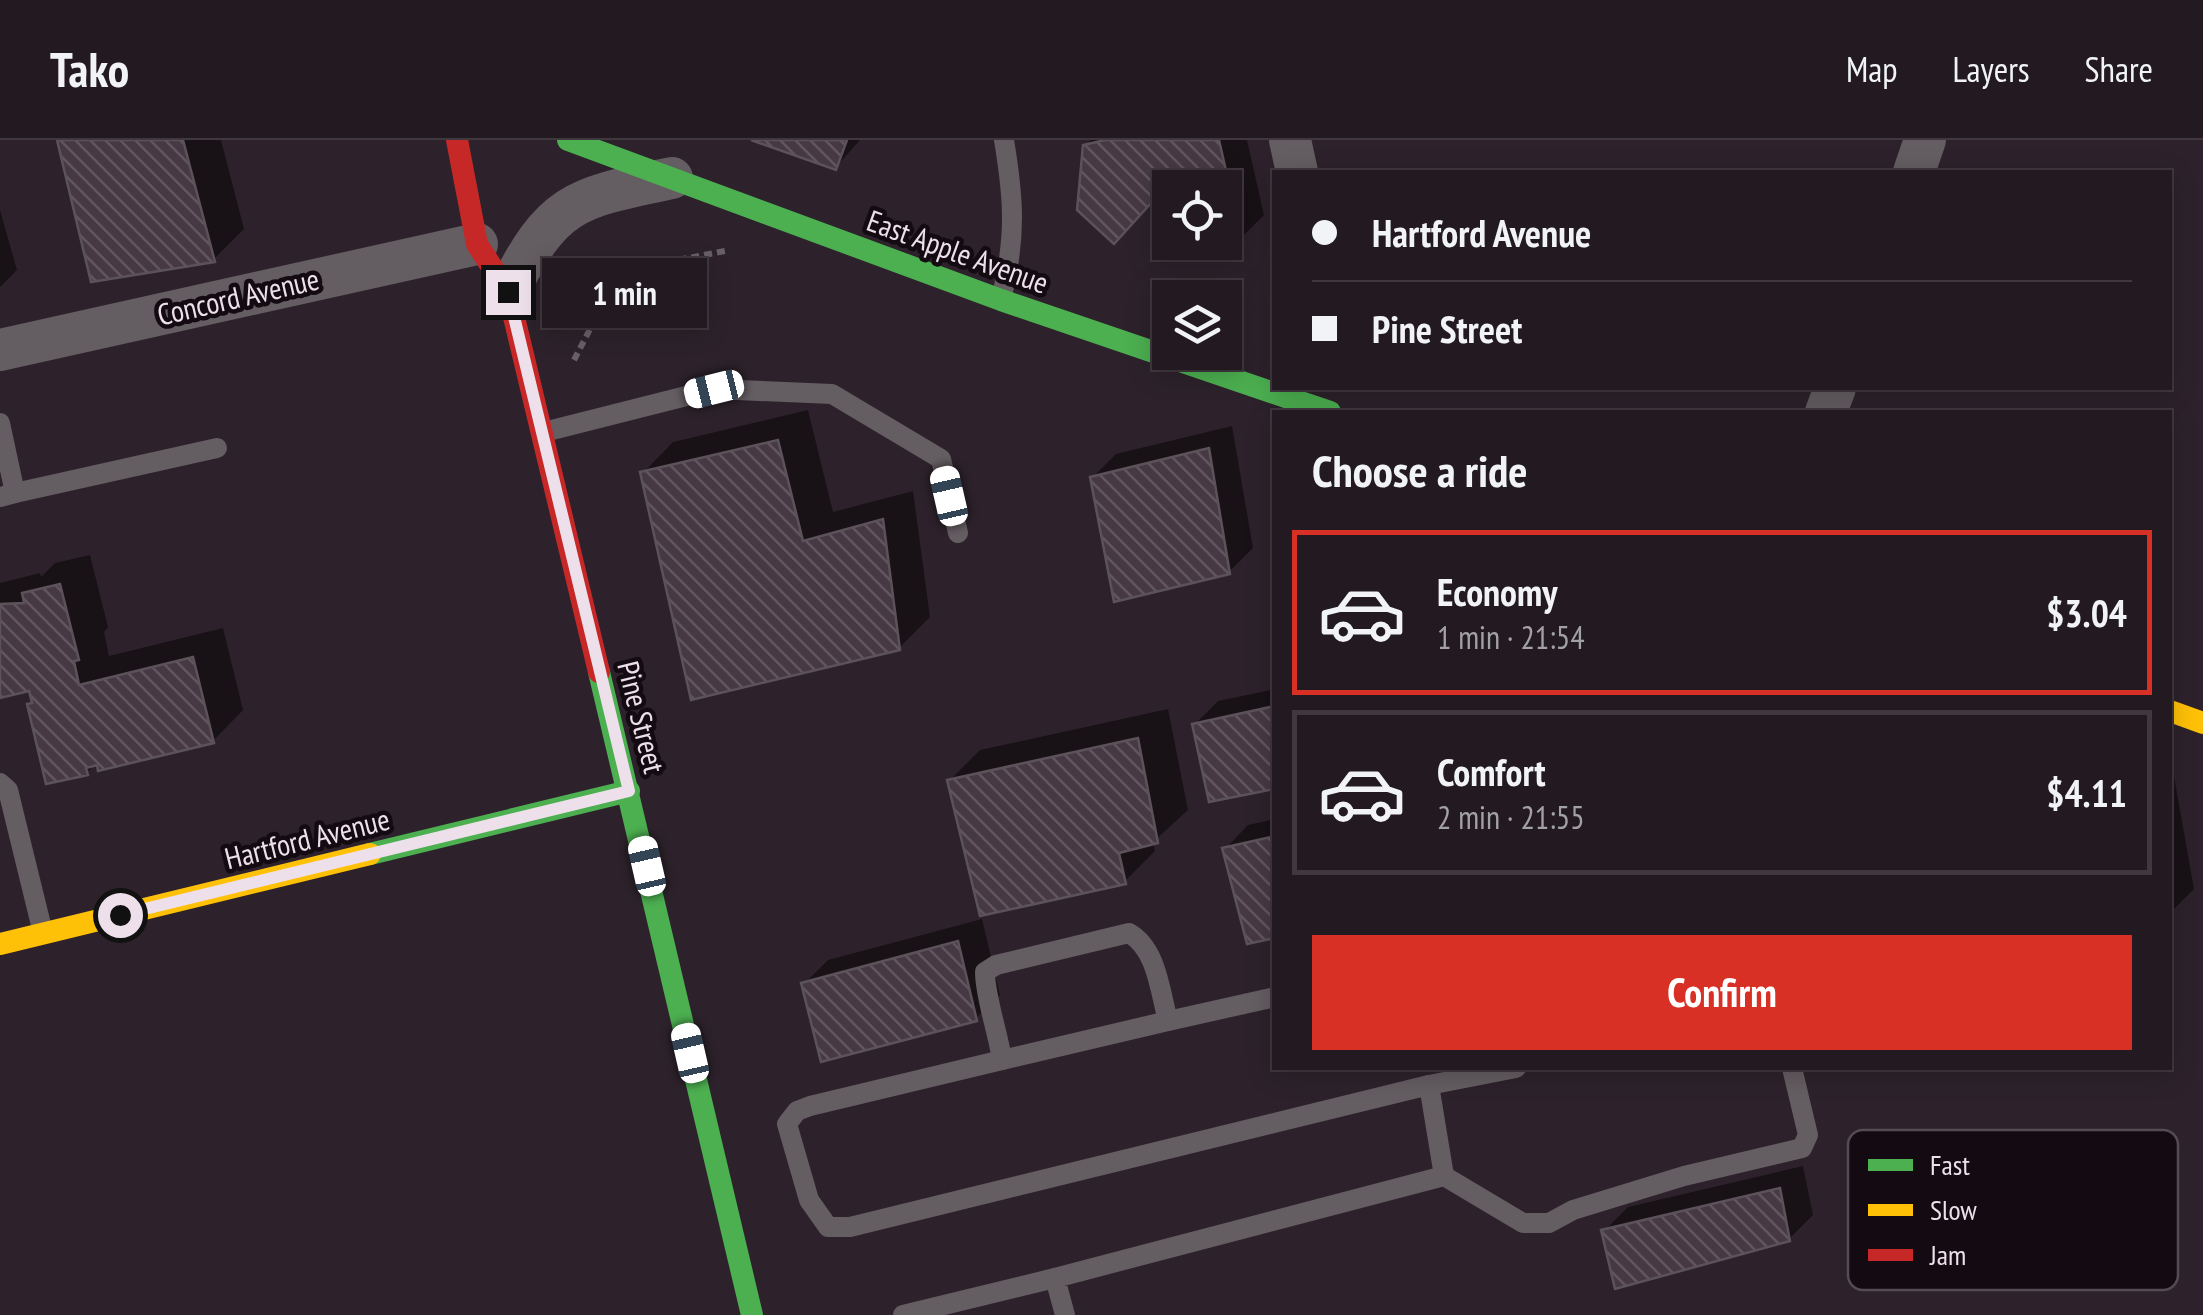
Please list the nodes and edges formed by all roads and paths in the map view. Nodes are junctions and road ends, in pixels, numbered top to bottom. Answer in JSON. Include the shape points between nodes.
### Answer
{"nodes":[{"id":1,"x":457,"y":140,"type":"edge"},
{"id":2,"x":568,"y":140,"type":"edge"},
{"id":3,"x":1004,"y":140,"type":"edge"},
{"id":4,"x":1290,"y":140,"type":"edge"},
{"id":5,"x":1925,"y":140,"type":"edge"},
{"id":6,"x":1297,"y":170,"type":"edge"},
{"id":7,"x":1915,"y":170,"type":"edge"},
{"id":8,"x":672,"y":178,"type":"junction"},
{"id":9,"x":477,"y":244,"type":"junction"},
{"id":10,"x":725,"y":250,"type":"dead end"},
{"id":11,"x":508,"y":292,"type":"junction"},
{"id":12,"x":1001,"y":300,"type":"junction"},
{"id":13,"x":0,"y":350,"type":"edge"},
{"id":14,"x":574,"y":360,"type":"dead end"},
{"id":15,"x":1324,"y":410,"type":"edge"},
{"id":16,"x":0,"y":423,"type":"edge"},
{"id":17,"x":542,"y":432,"type":"junction"},
{"id":18,"x":217,"y":448,"type":"dead end"},
{"id":19,"x":8,"y":495,"type":"edge"},
{"id":20,"x":958,"y":532,"type":"dead end"},
{"id":21,"x":2172,"y":712,"type":"edge"},
{"id":22,"x":2203,"y":723,"type":"edge"},
{"id":23,"x":0,"y":782,"type":"edge"},
{"id":24,"x":629,"y":791,"type":"junction"},
{"id":25,"x":44,"y":933,"type":"junction"},
{"id":26,"x":0,"y":944,"type":"edge"},
{"id":27,"x":1272,"y":999,"type":"edge"},
{"id":28,"x":1168,"y":1021,"type":"junction"},
{"id":29,"x":1002,"y":1060,"type":"junction"},
{"id":30,"x":1506,"y":1070,"type":"edge"},
{"id":31,"x":1792,"y":1070,"type":"edge"},
{"id":32,"x":1429,"y":1085,"type":"junction"},
{"id":33,"x":1444,"y":1176,"type":"junction"},
{"id":34,"x":1055,"y":1278,"type":"junction"},
{"id":35,"x":959,"y":1308,"type":"edge"},
{"id":36,"x":752,"y":1315,"type":"edge"},
{"id":37,"x":904,"y":1315,"type":"edge"},
{"id":38,"x":1066,"y":1315,"type":"edge"}],
"edges":[{"from":1,"to":9,"type":"street","name":"Pine Street"},
{"from":2,"to":8,"type":"street","name":"East Apple Avenue"},
{"from":3,"to":12,"type":"lane","via":[[1015,207]]},
{"from":4,"to":6,"type":"street"},
{"from":5,"to":7,"type":"street"},
{"from":8,"to":11,"type":"street","via":[[595,194],[564,210],[534,238]]},
{"from":8,"to":12,"type":"street","name":"East Apple Avenue"},
{"from":9,"to":11,"type":"street","name":"Pine Street"},
{"from":9,"to":13,"type":"street","name":"Concord Avenue"},
{"from":10,"to":14,"type":"path","via":[[651,265],[614,283]]},
{"from":11,"to":17,"type":"street","name":"Pine Street"},
{"from":12,"to":15,"type":"street","name":"East Apple Avenue"},
{"from":16,"to":19,"type":"lane"},
{"from":17,"to":20,"type":"lane","via":[[714,389],[832,394],[941,458]]},
{"from":17,"to":24,"type":"street","name":"Pine Street"},
{"from":18,"to":19,"type":"lane"},
{"from":21,"to":22,"type":"street"},
{"from":23,"to":25,"type":"lane","via":[[8,790]]},
{"from":24,"to":25,"type":"street","name":"Hartford Avenue"},
{"from":24,"to":36,"type":"street","name":"Pine Street"},
{"from":25,"to":26,"type":"street","name":"Hartford Avenue"},
{"from":27,"to":28,"type":"lane"},
{"from":28,"to":29,"type":"lane"},
{"from":28,"to":29,"type":"lane","via":[[1142,940],[1120,935],[990,967],[985,983]]},
{"from":29,"to":32,"type":"lane","via":[[797,1111],[788,1124],[796,1158],[809,1200],[828,1227],[850,1227]]},
{"from":30,"to":32,"type":"lane"},
{"from":31,"to":33,"type":"lane","via":[[1808,1135],[1802,1148],[1684,1176],[1549,1223],[1523,1223]]},
{"from":32,"to":33,"type":"lane"},
{"from":33,"to":34,"type":"lane"},
{"from":34,"to":35,"type":"lane"},
{"from":34,"to":38,"type":"lane"},
{"from":35,"to":37,"type":"lane"}]}
